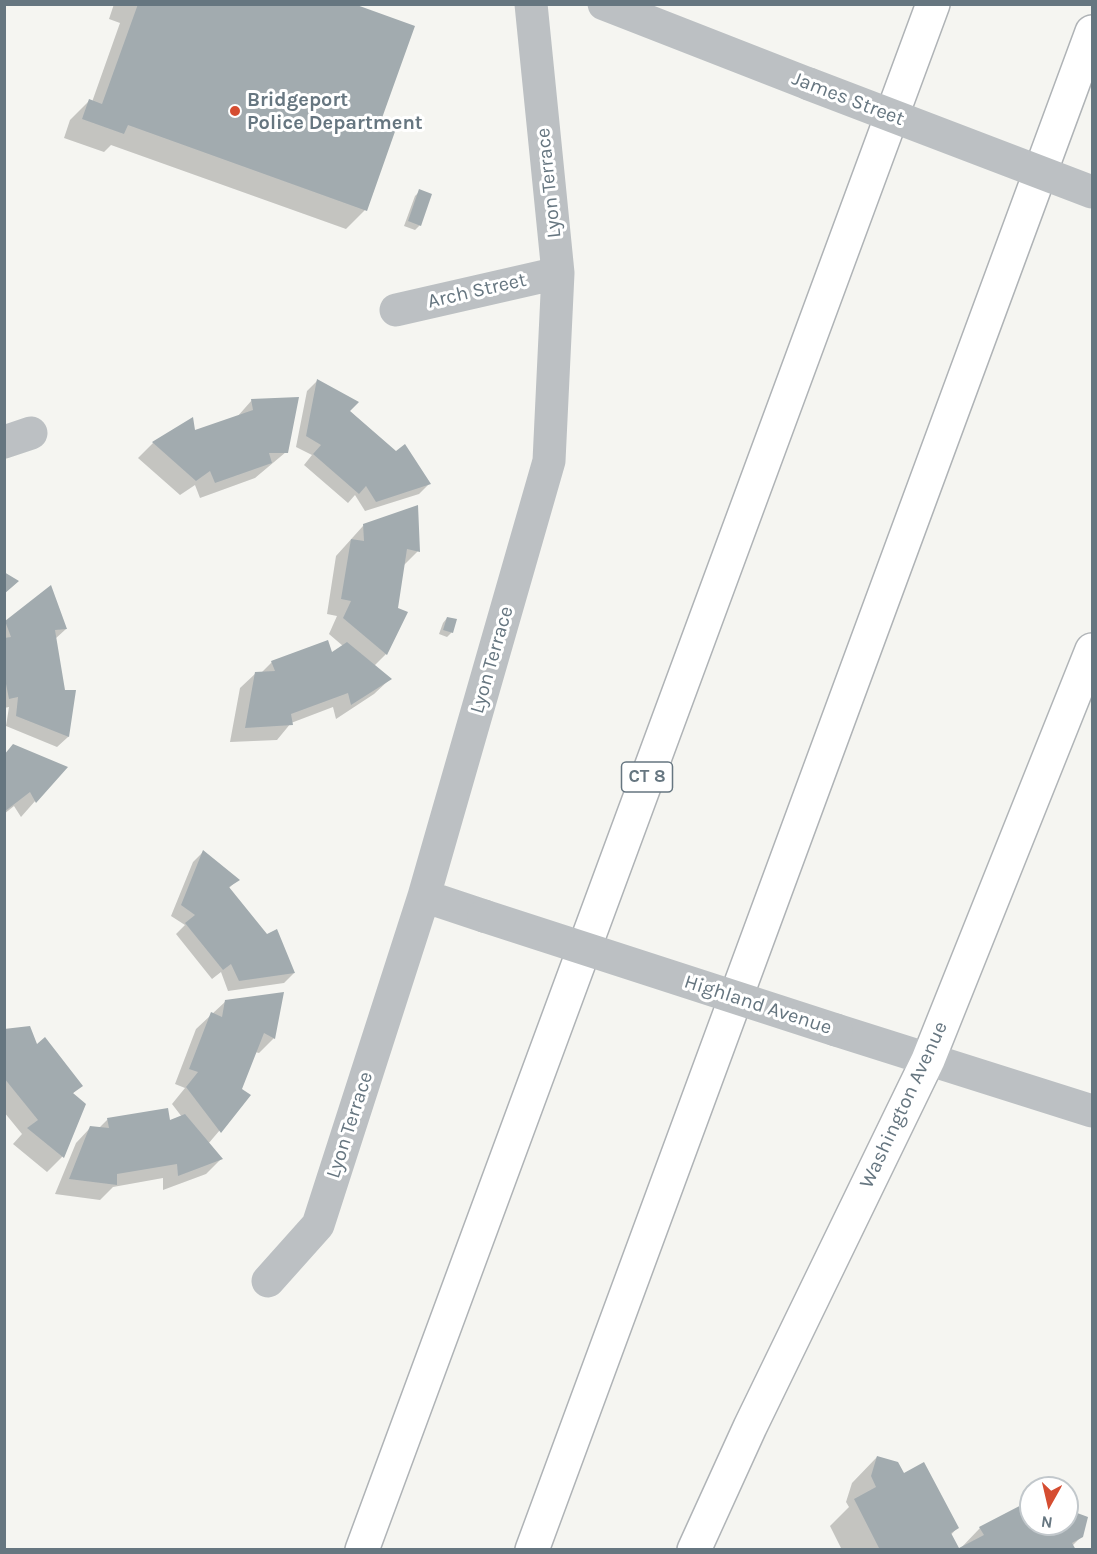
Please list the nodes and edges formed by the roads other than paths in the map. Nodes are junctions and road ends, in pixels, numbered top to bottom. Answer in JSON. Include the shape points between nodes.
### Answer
{"nodes":[{"id":1,"x":531,"y":4,"type":"edge"},
{"id":2,"x":604,"y":4,"type":"edge"},
{"id":3,"x":933,"y":4,"type":"edge"},
{"id":4,"x":1092,"y":32,"type":"edge"},
{"id":5,"x":1092,"y":192,"type":"edge"},
{"id":6,"x":558,"y":273,"type":"junction"},
{"id":7,"x":396,"y":309,"type":"dead end"},
{"id":8,"x":1092,"y":650,"type":"edge"},
{"id":9,"x":424,"y":896,"type":"junction"},
{"id":10,"x":928,"y":1060,"type":"junction"},
{"id":11,"x":1092,"y":1111,"type":"edge"},
{"id":12,"x":268,"y":1281,"type":"dead end"},
{"id":13,"x":362,"y":1550,"type":"edge"},
{"id":14,"x":532,"y":1550,"type":"edge"},
{"id":15,"x":694,"y":1550,"type":"edge"}],
"edges":[{"from":1,"to":6,"type":"street","name":"Lyon Terrace"},
{"from":2,"to":5,"type":"street","name":"James Street","bridge":true},
{"from":3,"to":13,"type":"main road","number":"CT 8"},
{"from":4,"to":14,"type":"main road"},
{"from":6,"to":7,"type":"street","name":"Arch Street"},
{"from":6,"to":9,"type":"street","name":"Lyon Terrace","via":[[549,461]]},
{"from":8,"to":10,"type":"main road","name":"Washington Avenue"},
{"from":9,"to":10,"type":"street","name":"Highland Avenue","bridge":true},
{"from":9,"to":12,"type":"street","name":"Lyon Terrace","via":[[318,1226]]},
{"from":10,"to":11,"type":"street","name":"Highland Avenue"},
{"from":10,"to":15,"type":"main road","name":"Washington Avenue"}]}
